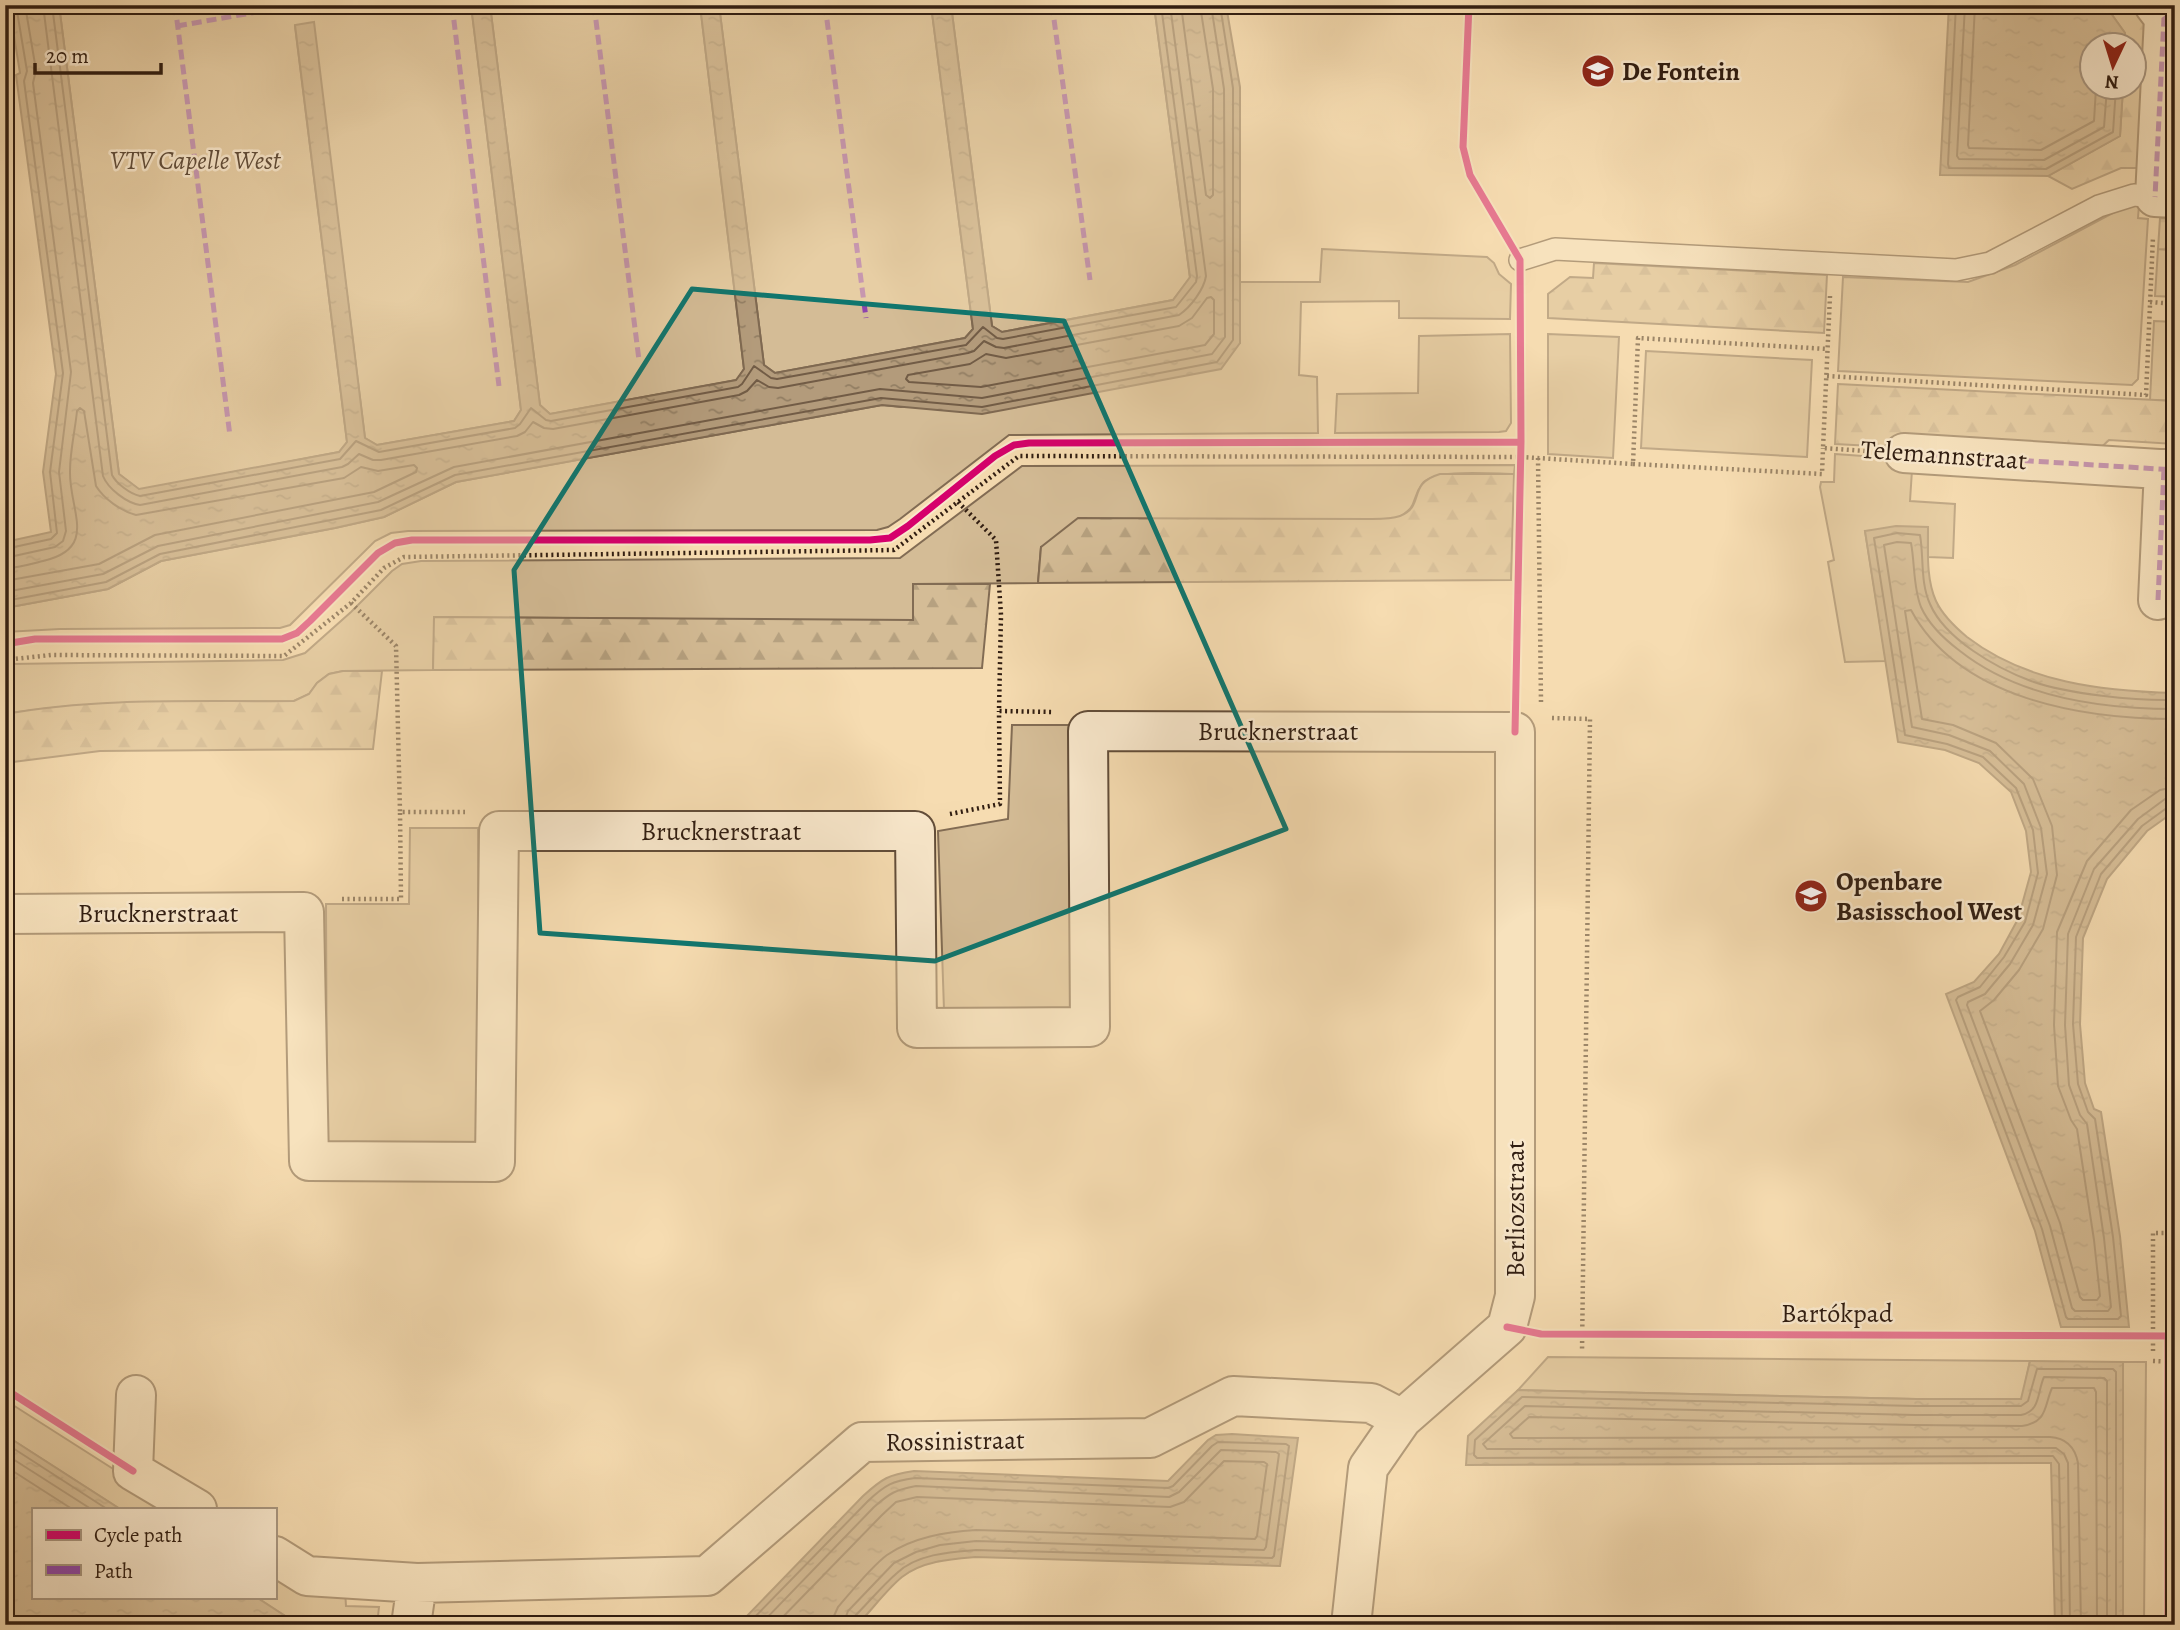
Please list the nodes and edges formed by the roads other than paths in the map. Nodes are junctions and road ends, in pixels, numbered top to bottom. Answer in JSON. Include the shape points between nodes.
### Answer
{"nodes":[{"id":1,"x":2154,"y":5,"type":"edge"},
{"id":2,"x":2165,"y":198,"type":"edge"},
{"id":3,"x":1520,"y":260,"type":"dead end"},
{"id":4,"x":1904,"y":453,"type":"road end"},
{"id":5,"x":2169,"y":469,"type":"edge"},
{"id":6,"x":2158,"y":600,"type":"dead end"},
{"id":7,"x":1523,"y":722,"type":"joint"},
{"id":8,"x":5,"y":914,"type":"edge"},
{"id":9,"x":136,"y":1395,"type":"dead end"},
{"id":10,"x":1402,"y":1419,"type":"junction"},
{"id":11,"x":195,"y":1508,"type":"edge"},
{"id":12,"x":276,"y":1557,"type":"edge"},
{"id":13,"x":417,"y":1583,"type":"junction"},
{"id":14,"x":1361,"y":1623,"type":"edge"},
{"id":15,"x":411,"y":1625,"type":"edge"}],
"edges":[{"from":1,"to":2,"type":"street","via":[[2164,18]]},
{"from":2,"to":3,"type":"lane","via":[[2134,195],[2099,206],[1990,263],[1956,270],[1555,249]]},
{"from":4,"to":5,"type":"street","name":"Telemannstraat"},
{"from":5,"to":6,"type":"street","name":"Telemannstraat"},
{"from":7,"to":8,"type":"street","name":"Brucknerstraat","via":[[1088,731],[1090,1027],[917,1028],[915,831],[499,831],[495,1162],[309,1160],[304,912]]},
{"from":7,"to":10,"type":"street","name":"Berliozstraat","via":[[1515,1296],[1507,1327]]},
{"from":9,"to":11,"type":"street","via":[[133,1471]]},
{"from":10,"to":13,"type":"street","name":"Rossinistraat","via":[[1371,1403],[1233,1396],[1150,1438],[862,1442],[707,1576]]},
{"from":10,"to":14,"type":"street","name":"Berliozstraat","via":[[1368,1468]]},
{"from":12,"to":13,"type":"street","name":"Rossinistraat","via":[[307,1576]]},
{"from":13,"to":15,"type":"street"}]}
